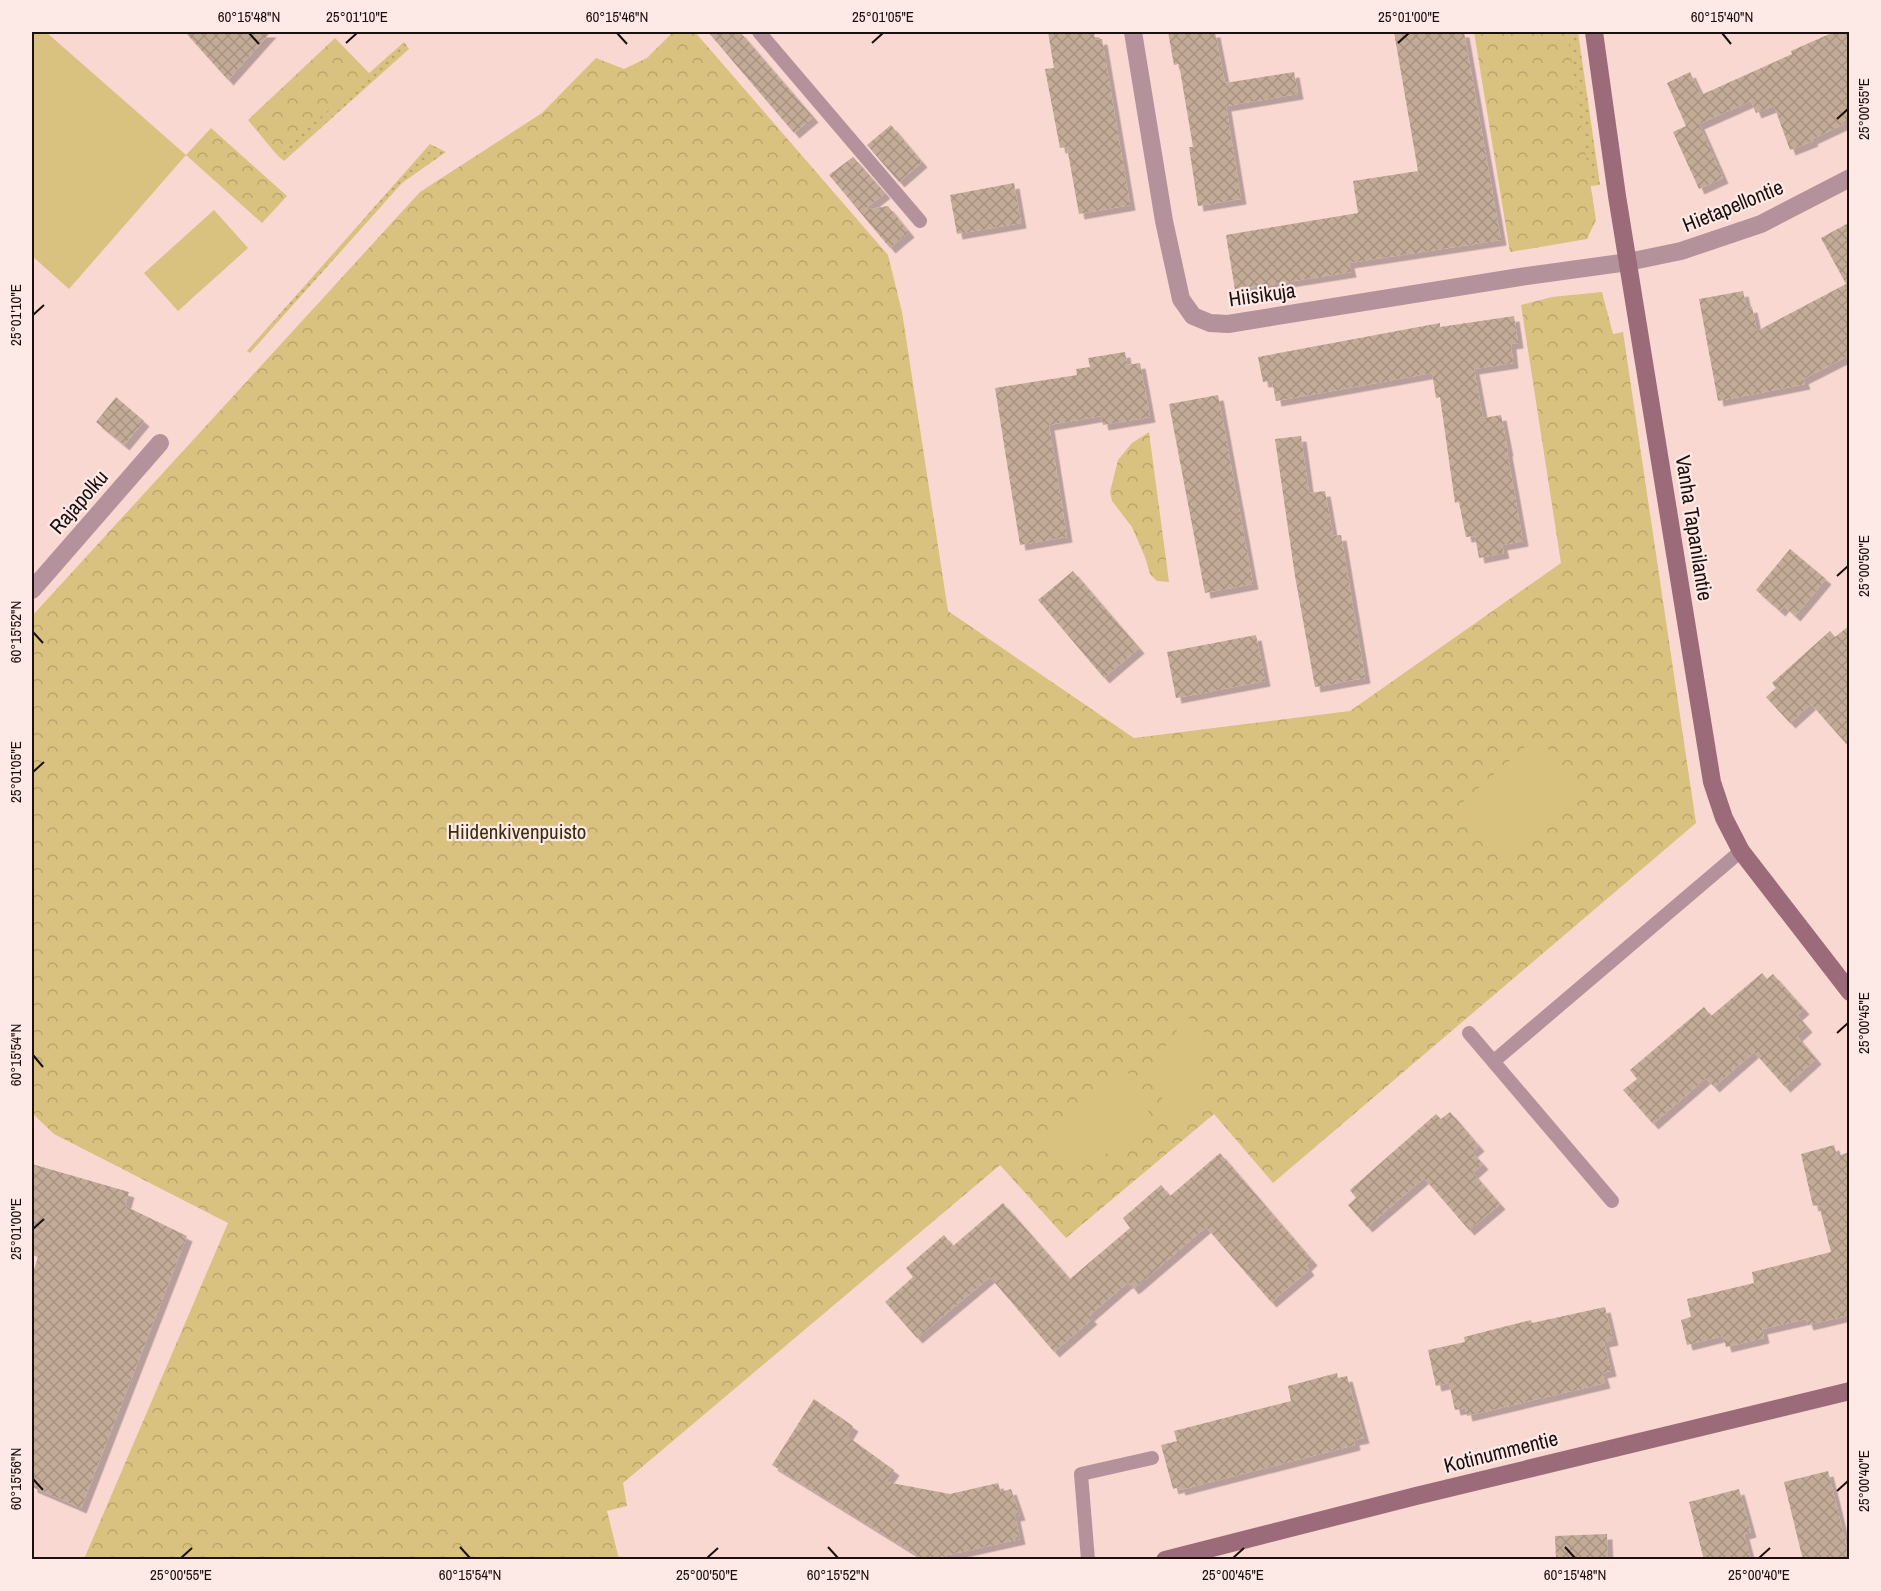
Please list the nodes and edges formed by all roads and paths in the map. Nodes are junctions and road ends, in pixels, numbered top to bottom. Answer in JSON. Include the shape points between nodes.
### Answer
{"nodes":[{"id":1,"x":759,"y":32,"type":"edge"},
{"id":2,"x":1132,"y":32,"type":"edge"},
{"id":3,"x":1594,"y":32,"type":"edge"},
{"id":4,"x":1850,"y":178,"type":"edge"},
{"id":5,"x":920,"y":221,"type":"dead end"},
{"id":6,"x":1628,"y":262,"type":"junction"},
{"id":7,"x":160,"y":444,"type":"dead end"},
{"id":8,"x":32,"y":590,"type":"edge"},
{"id":9,"x":1741,"y":851,"type":"junction"},
{"id":10,"x":1850,"y":992,"type":"edge"},
{"id":11,"x":1469,"y":1033,"type":"dead end"},
{"id":12,"x":1494,"y":1061,"type":"junction"},
{"id":13,"x":1612,"y":1201,"type":"dead end"},
{"id":14,"x":1850,"y":1391,"type":"edge"},
{"id":15,"x":1152,"y":1458,"type":"dead end"},
{"id":16,"x":1088,"y":1560,"type":"edge"},
{"id":17,"x":1165,"y":1560,"type":"edge"}],
"edges":[{"from":1,"to":5,"type":"lane"},
{"from":2,"to":6,"type":"street","name":"Hiisikuja","via":[[1164,221],[1181,299],[1193,316],[1210,323],[1228,324]]},
{"from":3,"to":6,"type":"street","name":"Vanha Tapanilantie"},
{"from":4,"to":6,"type":"street","name":"Hietapellontie","via":[[1761,224],[1681,251]]},
{"from":6,"to":9,"type":"street","name":"Vanha Tapanilantie","via":[[1712,782]]},
{"from":7,"to":8,"type":"street","name":"Rajapolku"},
{"from":9,"to":10,"type":"street","name":"Vanha Tapanilantie"},
{"from":9,"to":12,"type":"lane"},
{"from":11,"to":12,"type":"lane"},
{"from":12,"to":13,"type":"lane"},
{"from":14,"to":17,"type":"street","name":"Kotinummentie"},
{"from":15,"to":16,"type":"lane","via":[[1081,1474]]}]}
